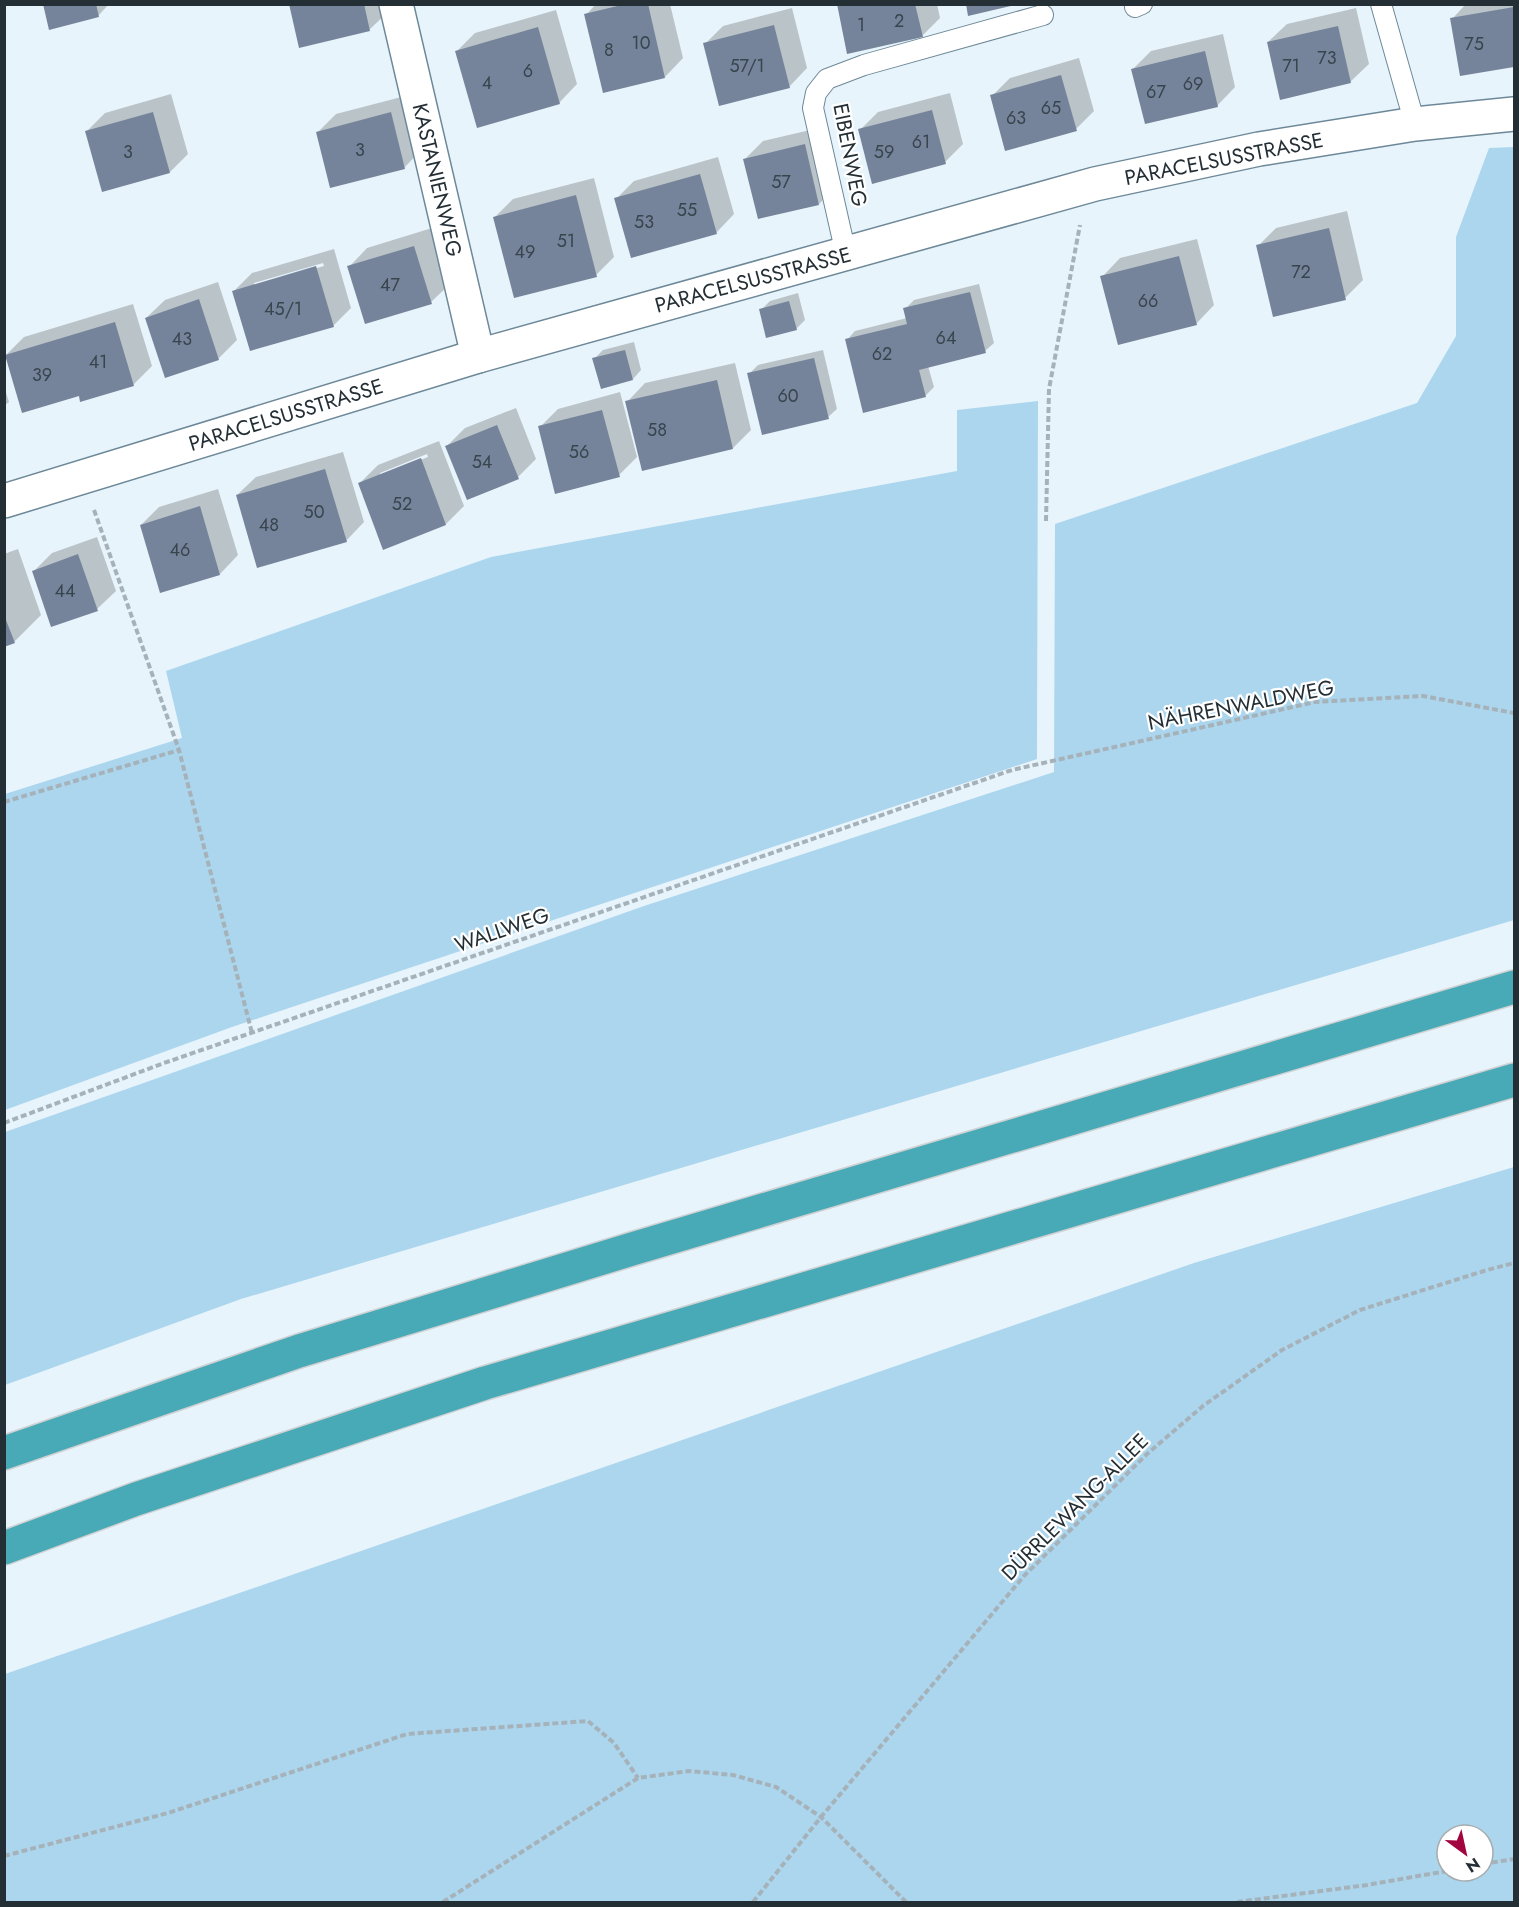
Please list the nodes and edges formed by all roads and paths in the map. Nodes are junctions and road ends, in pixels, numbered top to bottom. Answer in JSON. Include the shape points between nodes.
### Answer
{"nodes":[{"id":1,"x":396,"y":4,"type":"edge"},
{"id":2,"x":1381,"y":4,"type":"edge"},
{"id":3,"x":1043,"y":15,"type":"dead end"},
{"id":4,"x":1515,"y":114,"type":"edge"},
{"id":5,"x":1415,"y":124,"type":"junction"},
{"id":6,"x":1081,"y":188,"type":"junction"},
{"id":7,"x":846,"y":254,"type":"junction"},
{"id":8,"x":478,"y":356,"type":"junction"},
{"id":9,"x":83,"y":478,"type":"junction"},
{"id":10,"x":4,"y":501,"type":"edge"},
{"id":11,"x":1046,"y":521,"type":"dead end"},
{"id":12,"x":1515,"y":713,"type":"edge"},
{"id":13,"x":179,"y":750,"type":"junction"},
{"id":14,"x":1012,"y":770,"type":"joint"},
{"id":15,"x":4,"y":802,"type":"edge"},
{"id":16,"x":1515,"y":987,"type":"edge"},
{"id":17,"x":252,"y":1032,"type":"junction"},
{"id":18,"x":1515,"y":1080,"type":"edge"},
{"id":19,"x":4,"y":1123,"type":"edge"},
{"id":20,"x":1515,"y":1263,"type":"edge"},
{"id":21,"x":4,"y":1453,"type":"edge"},
{"id":22,"x":4,"y":1548,"type":"edge"},
{"id":23,"x":639,"y":1778,"type":"junction"},
{"id":24,"x":821,"y":1817,"type":"junction"},
{"id":25,"x":4,"y":1856,"type":"edge"},
{"id":26,"x":1515,"y":1859,"type":"edge"},
{"id":27,"x":1495,"y":1862,"type":"edge"},
{"id":28,"x":1435,"y":1873,"type":"edge"},
{"id":29,"x":443,"y":1902,"type":"edge"},
{"id":30,"x":753,"y":1902,"type":"edge"},
{"id":31,"x":906,"y":1902,"type":"edge"},
{"id":32,"x":1237,"y":1902,"type":"edge"}],
"edges":[{"from":1,"to":8,"type":"street","name":"KASTANIENWEG"},
{"from":2,"to":5,"type":"lane"},
{"from":3,"to":7,"type":"lane","name":"EIBENWEG","via":[[827,79],[816,93],[813,108]]},
{"from":4,"to":5,"type":"street","name":"PARACELSUSSTRASSE"},
{"from":5,"to":6,"type":"street","name":"PARACELSUSSTRASSE","via":[[1259,149]]},
{"from":6,"to":7,"type":"street","name":"PARACELSUSSTRASSE"},
{"from":6,"to":11,"type":"path","via":[[1081,219],[1049,389]]},
{"from":7,"to":8,"type":"street","name":"PARACELSUSSTRASSE"},
{"from":8,"to":9,"type":"street","name":"PARACELSUSSTRASSE"},
{"from":9,"to":10,"type":"street","name":"PARACELSUSSTRASSE"},
{"from":9,"to":13,"type":"path"},
{"from":12,"to":14,"type":"path","name":"NÄHRENWALDWEG","via":[[1423,696],[1315,702]]},
{"from":13,"to":15,"type":"path"},
{"from":13,"to":17,"type":"path"},
{"from":14,"to":17,"type":"path","name":"WALLWEG"},
{"from":16,"to":21,"type":"highway","via":[[299,1351]]},
{"from":17,"to":19,"type":"path","name":"WALLWEG"},
{"from":18,"to":22,"type":"highway","via":[[485,1383],[136,1499]]},
{"from":20,"to":24,"type":"path","name":"DÜRRLEWANG-ALLEE","via":[[1360,1310],[1282,1350],[1203,1406],[1147,1454],[1024,1576]]},
{"from":23,"to":24,"type":"path","via":[[689,1771],[733,1775],[776,1787]]},
{"from":23,"to":25,"type":"path","via":[[614,1743],[588,1721],[407,1734],[168,1813]]},
{"from":23,"to":29,"type":"path"},
{"from":24,"to":30,"type":"path","name":"DÜRRLEWANG-ALLEE"},
{"from":24,"to":31,"type":"path"},
{"from":26,"to":27,"type":"path"},
{"from":28,"to":32,"type":"path"}]}
